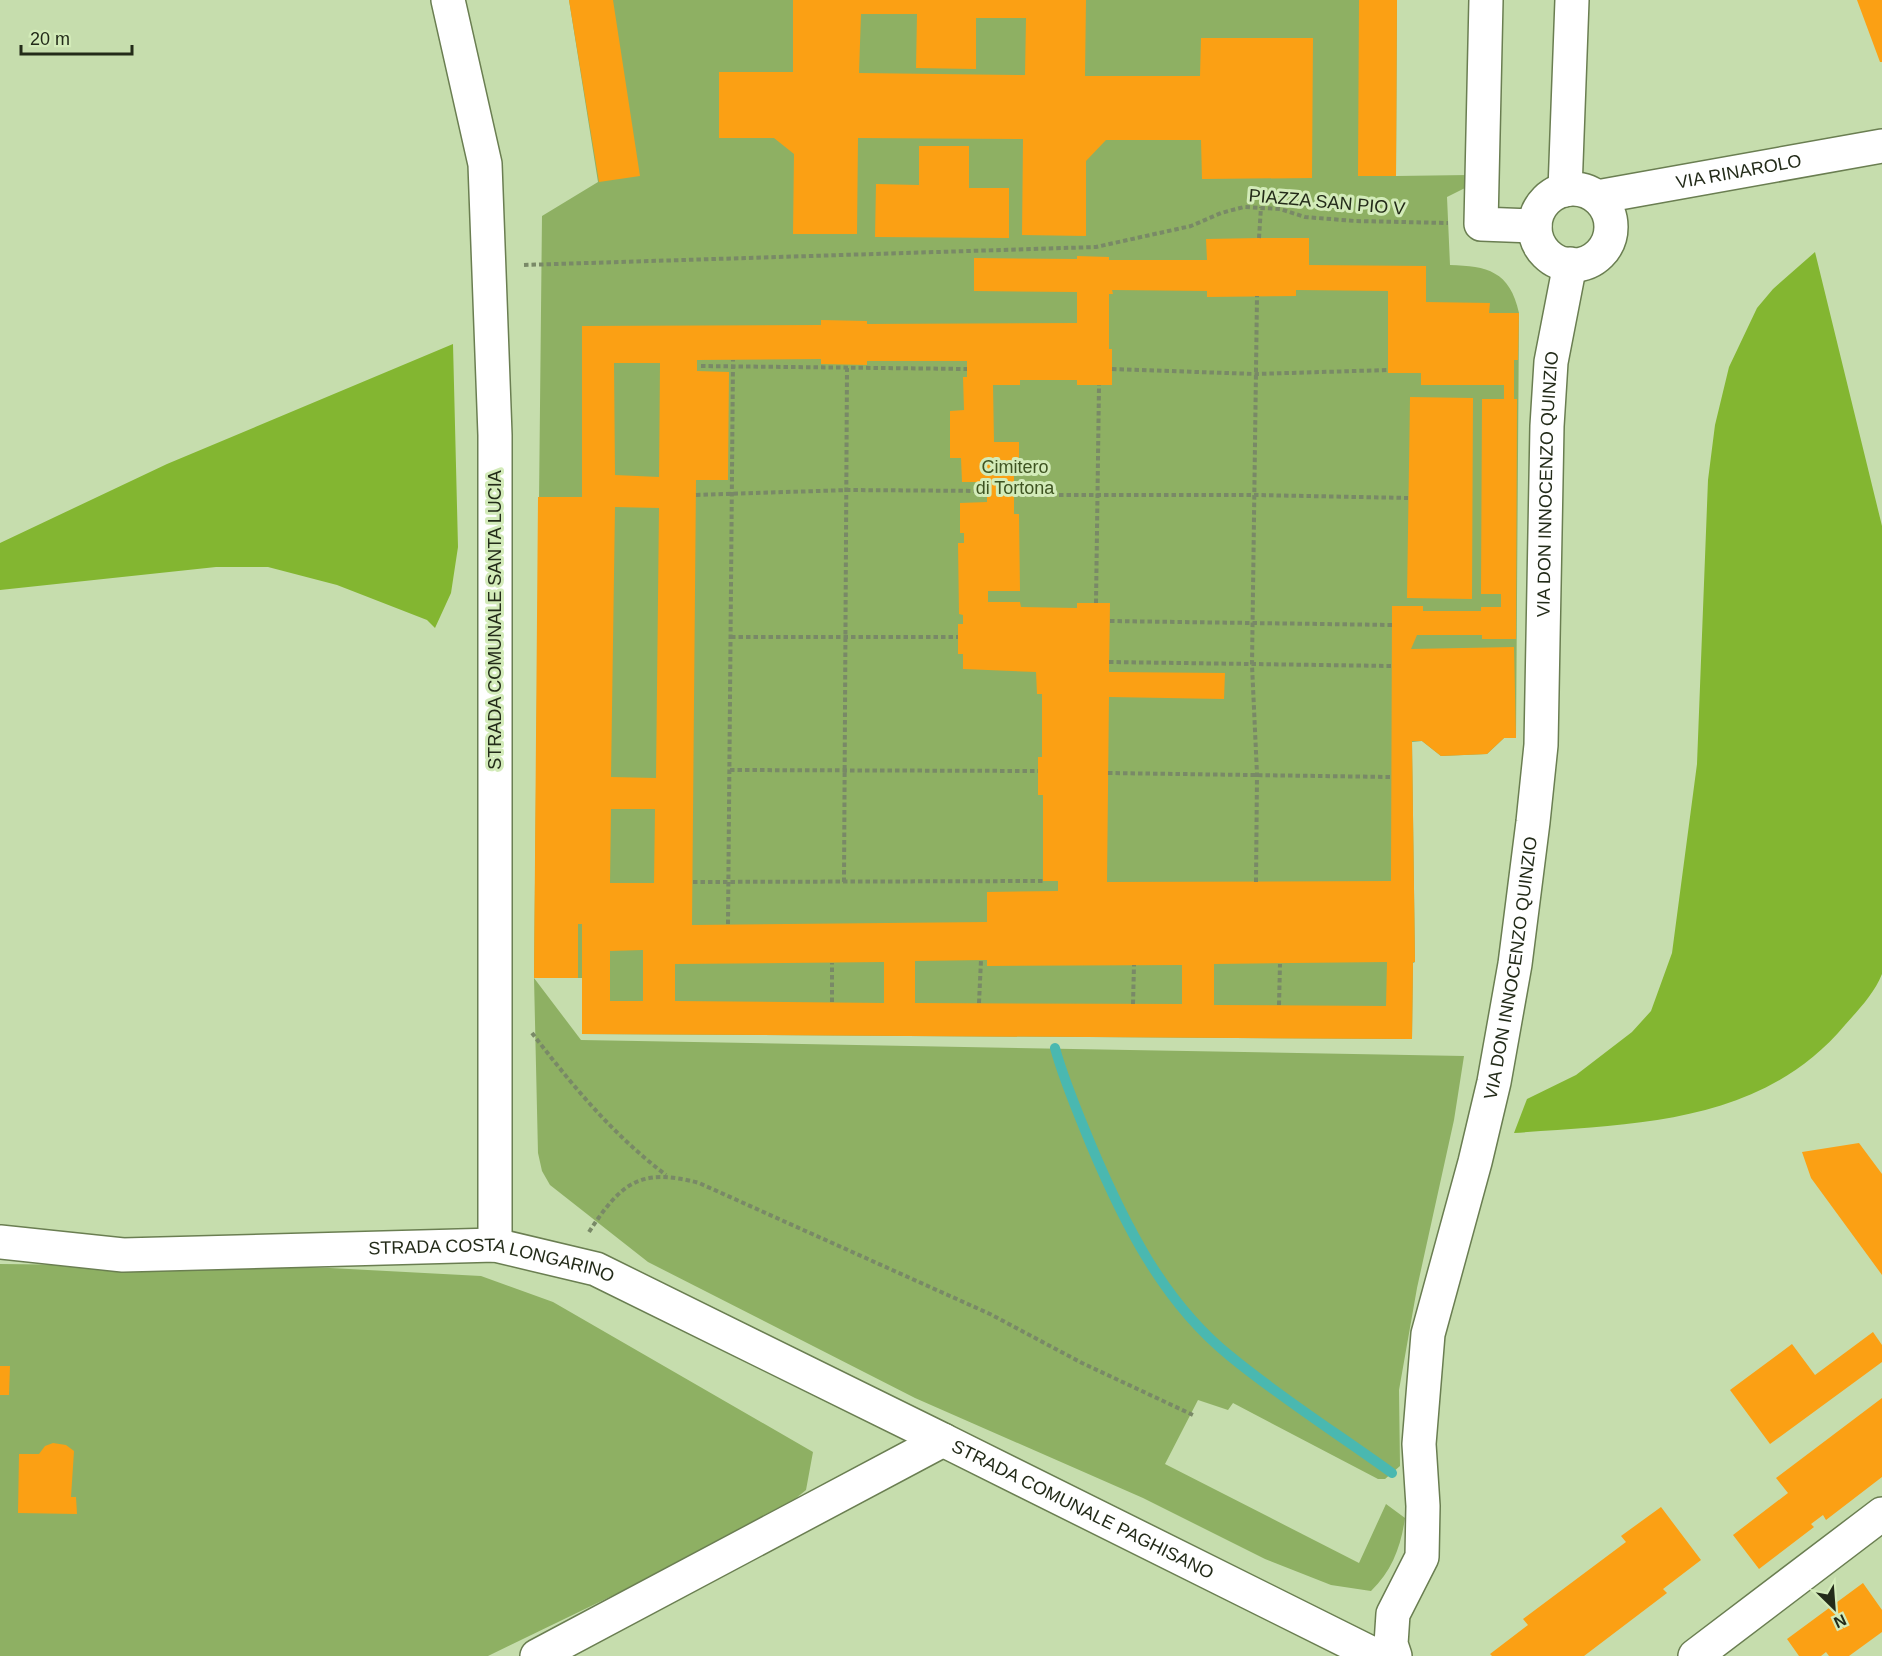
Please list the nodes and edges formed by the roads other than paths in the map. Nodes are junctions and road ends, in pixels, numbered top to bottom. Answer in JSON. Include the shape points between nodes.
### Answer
{"nodes":[{"id":1,"x":448,"y":0,"type":"edge"},
{"id":2,"x":1486,"y":0,"type":"edge"},
{"id":3,"x":1572,"y":0,"type":"edge"},
{"id":4,"x":1882,"y":146,"type":"edge"},
{"id":5,"x":1565,"y":190,"type":"junction"},
{"id":6,"x":1597,"y":197,"type":"junction"},
{"id":7,"x":1534,"y":226,"type":"junction"},
{"id":8,"x":1570,"y":264,"type":"junction"},
{"id":9,"x":0,"y":1242,"type":"edge"},
{"id":10,"x":495,"y":1245,"type":"junction"},
{"id":11,"x":943,"y":1440,"type":"junction"},
{"id":12,"x":1882,"y":1514,"type":"edge"},
{"id":13,"x":537,"y":1656,"type":"edge"},
{"id":14,"x":1377,"y":1656,"type":"edge"},
{"id":15,"x":1395,"y":1656,"type":"edge"},
{"id":16,"x":1695,"y":1656,"type":"edge"}],
"edges":[{"from":1,"to":10,"type":"street","name":"STRADA COMUNALE SANTA LUCIA","via":[[485,164],[489,266],[495,435]]},
{"from":2,"to":7,"type":"street","via":[[1481,224]]},
{"from":3,"to":5,"type":"street"},
{"from":4,"to":6,"type":"street","name":"VIA RINAROLO"},
{"from":5,"to":6,"type":"street","via":[[1576,189]]},
{"from":5,"to":7,"type":"street","via":[[1543,203]]},
{"from":6,"to":8,"type":"street","via":[[1609,217],[1608,241],[1593,259]]},
{"from":7,"to":8,"type":"street","via":[[1541,248],[1559,262]]},
{"from":8,"to":15,"type":"street","name":"VIA DON INNOCENZO QUINZIO","via":[[1551,362],[1546,438],[1541,745],[1533,822],[1515,964],[1494,1082],[1428,1334],[1419,1444],[1422,1557],[1393,1614],[1391,1644]]},
{"from":9,"to":10,"type":"street","name":"STRADA COSTA LONGARINO","via":[[123,1256]]},
{"from":10,"to":11,"type":"street","name":"STRADA COSTA LONGARINO","via":[[596,1269]]},
{"from":11,"to":13,"type":"street","name":"STRADA COMUNALE PAGHISANO"},
{"from":11,"to":14,"type":"street","name":"STRADA COMUNALE PAGHISANO"},
{"from":12,"to":16,"type":"street"}]}
